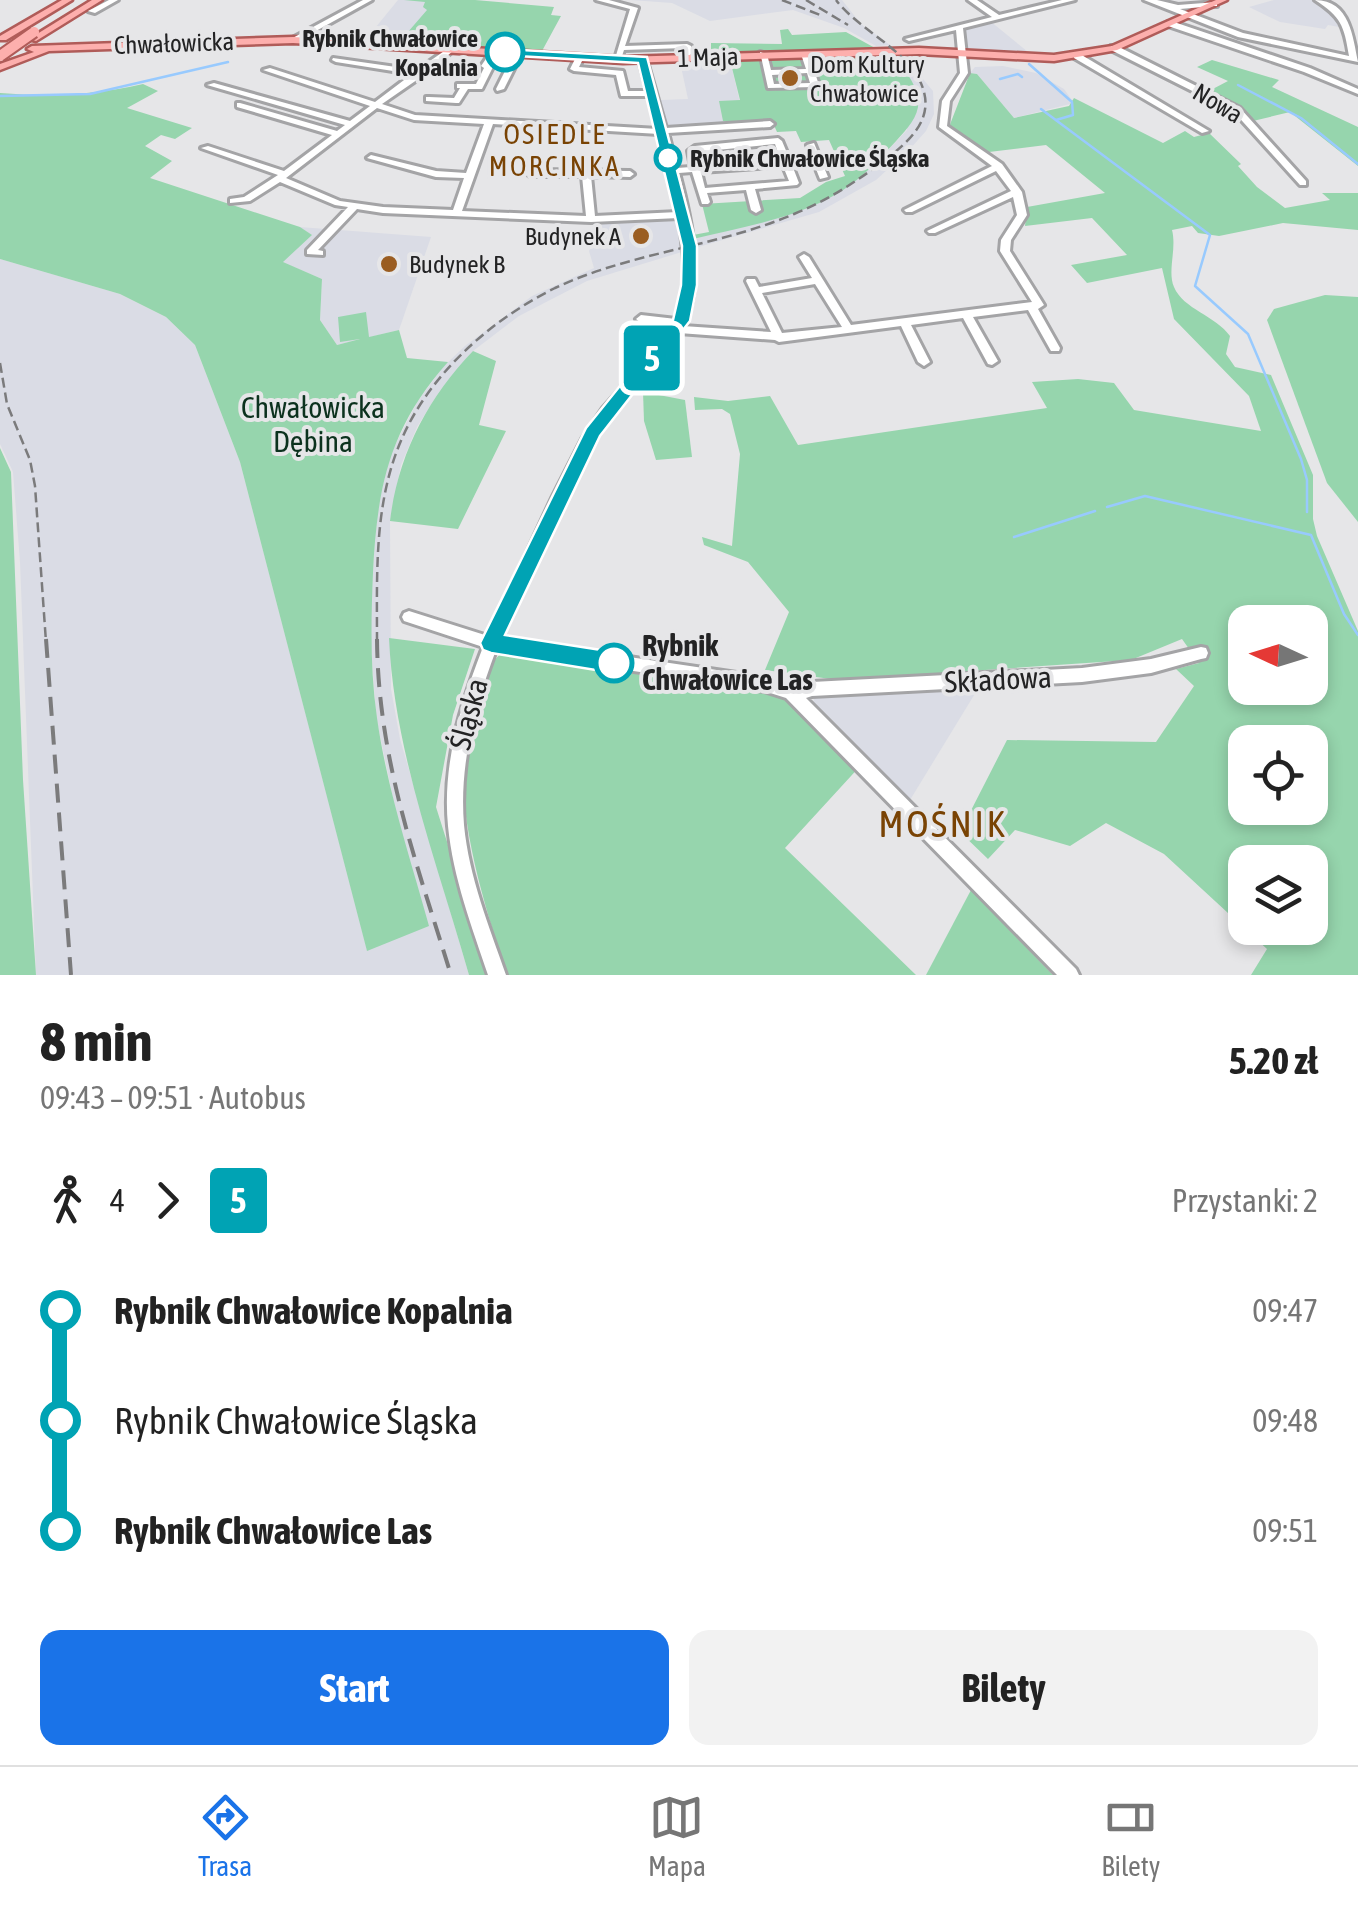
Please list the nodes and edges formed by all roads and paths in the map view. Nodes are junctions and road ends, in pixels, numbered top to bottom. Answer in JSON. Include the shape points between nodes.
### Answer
{"nodes":[{"id":1,"x":68,"y":0,"type":"edge"},
{"id":2,"x":79,"y":0,"type":"edge"},
{"id":3,"x":88,"y":0,"type":"edge"},
{"id":4,"x":98,"y":0,"type":"edge"},
{"id":5,"x":114,"y":0,"type":"edge"},
{"id":6,"x":368,"y":0,"type":"edge"},
{"id":7,"x":600,"y":0,"type":"edge"},
{"id":8,"x":972,"y":0,"type":"edge"},
{"id":9,"x":1071,"y":0,"type":"edge"},
{"id":10,"x":1148,"y":0,"type":"edge"},
{"id":11,"x":1319,"y":0,"type":"edge"},
{"id":12,"x":1218,"y":2,"type":"edge"},
{"id":13,"x":1038,"y":3,"type":"edge"},
{"id":14,"x":1178,"y":8,"type":"junction"},
{"id":15,"x":92,"y":11,"type":"dead end"},
{"id":16,"x":1189,"y":15,"type":"junction"},
{"id":17,"x":998,"y":18,"type":"junction"},
{"id":18,"x":1171,"y":24,"type":"junction"},
{"id":19,"x":958,"y":27,"type":"junction"},
{"id":20,"x":1353,"y":30,"type":"edge"},
{"id":21,"x":32,"y":39,"type":"junction"},
{"id":22,"x":909,"y":39,"type":"dead end"},
{"id":23,"x":293,"y":40,"type":"junction"},
{"id":24,"x":59,"y":46,"type":"junction"},
{"id":25,"x":621,"y":48,"type":"junction"},
{"id":26,"x":1114,"y":48,"type":"junction"},
{"id":27,"x":450,"y":49,"type":"junction"},
{"id":28,"x":495,"y":52,"type":"junction"},
{"id":29,"x":1,"y":53,"type":"edge"},
{"id":30,"x":518,"y":53,"type":"junction"},
{"id":31,"x":962,"y":53,"type":"junction"},
{"id":32,"x":689,"y":54,"type":"dead end"},
{"id":33,"x":763,"y":54,"type":"junction"},
{"id":34,"x":805,"y":54,"type":"junction"},
{"id":35,"x":1077,"y":56,"type":"junction"},
{"id":36,"x":580,"y":57,"type":"junction"},
{"id":37,"x":1356,"y":58,"type":"edge"},
{"id":38,"x":336,"y":60,"type":"dead end"},
{"id":39,"x":617,"y":60,"type":"junction"},
{"id":40,"x":643,"y":60,"type":"junction"},
{"id":41,"x":267,"y":70,"type":"dead end"},
{"id":42,"x":810,"y":71,"type":"junction"},
{"id":43,"x":768,"y":72,"type":"junction"},
{"id":44,"x":421,"y":73,"type":"junction"},
{"id":45,"x":211,"y":86,"type":"dead end"},
{"id":46,"x":500,"y":90,"type":"dead end"},
{"id":47,"x":1358,"y":92,"type":"edge"},
{"id":48,"x":652,"y":93,"type":"junction"},
{"id":49,"x":429,"y":99,"type":"dead end"},
{"id":50,"x":380,"y":103,"type":"junction"},
{"id":51,"x":240,"y":105,"type":"dead end"},
{"id":52,"x":490,"y":120,"type":"junction"},
{"id":53,"x":351,"y":124,"type":"junction"},
{"id":54,"x":770,"y":124,"type":"dead end"},
{"id":55,"x":1205,"y":131,"type":"dead end"},
{"id":56,"x":661,"y":132,"type":"junction"},
{"id":57,"x":338,"y":134,"type":"junction"},
{"id":58,"x":811,"y":146,"type":"dead end"},
{"id":59,"x":205,"y":148,"type":"dead end"},
{"id":60,"x":371,"y":158,"type":"dead end"},
{"id":61,"x":817,"y":161,"type":"junction"},
{"id":62,"x":787,"y":164,"type":"junction"},
{"id":63,"x":999,"y":166,"type":"junction"},
{"id":64,"x":696,"y":170,"type":"junction"},
{"id":65,"x":671,"y":171,"type":"junction"},
{"id":66,"x":530,"y":173,"type":"dead end"},
{"id":67,"x":586,"y":173,"type":"junction"},
{"id":68,"x":630,"y":174,"type":"dead end"},
{"id":69,"x":282,"y":176,"type":"junction"},
{"id":70,"x":470,"y":176,"type":"junction"},
{"id":71,"x":823,"y":177,"type":"dead end"},
{"id":72,"x":1302,"y":183,"type":"dead end"},
{"id":73,"x":750,"y":187,"type":"junction"},
{"id":74,"x":1017,"y":192,"type":"junction"},
{"id":75,"x":233,"y":201,"type":"dead end"},
{"id":76,"x":355,"y":206,"type":"junction"},
{"id":77,"x":756,"y":210,"type":"dead end"},
{"id":78,"x":909,"y":210,"type":"dead end"},
{"id":79,"x":456,"y":214,"type":"junction"},
{"id":80,"x":682,"y":215,"type":"junction"},
{"id":81,"x":591,"y":220,"type":"junction"},
{"id":82,"x":932,"y":232,"type":"dead end"},
{"id":83,"x":320,"y":253,"type":"dead end"},
{"id":84,"x":690,"y":254,"type":"junction"},
{"id":85,"x":804,"y":257,"type":"dead end"},
{"id":86,"x":819,"y":280,"type":"junction"},
{"id":87,"x":680,"y":295,"type":"dead end"},
{"id":88,"x":1031,"y":306,"type":"junction"},
{"id":89,"x":966,"y":314,"type":"junction"},
{"id":90,"x":641,"y":319,"type":"dead end"},
{"id":91,"x":904,"y":322,"type":"junction"},
{"id":92,"x":678,"y":326,"type":"junction"},
{"id":93,"x":850,"y":330,"type":"junction"},
{"id":94,"x":778,"y":338,"type":"junction"},
{"id":95,"x":1054,"y":348,"type":"dead end"},
{"id":96,"x":992,"y":361,"type":"dead end"},
{"id":97,"x":924,"y":362,"type":"dead end"},
{"id":98,"x":410,"y":617,"type":"dead end"},
{"id":99,"x":491,"y":643,"type":"junction"},
{"id":100,"x":1201,"y":653,"type":"dead end"},
{"id":101,"x":795,"y":696,"type":"junction"},
{"id":102,"x":497,"y":975,"type":"edge"},
{"id":103,"x":1070,"y":975,"type":"edge"}],
"edges":[{"from":1,"to":29,"type":"main road"},
{"from":2,"to":21,"type":"main road"},
{"from":3,"to":21,"type":"main road"},
{"from":4,"to":21,"type":"main road"},
{"from":5,"to":15,"type":"street"},
{"from":6,"to":23,"type":"street"},
{"from":7,"to":25,"type":"street","via":[[634,8]]},
{"from":8,"to":17,"type":"street"},
{"from":9,"to":13,"type":"street"},
{"from":10,"to":14,"type":"street"},
{"from":11,"to":20,"type":"street","via":[[1341,12]]},
{"from":12,"to":14,"type":"street"},
{"from":12,"to":16,"type":"main road","name":"1 Maja"},
{"from":13,"to":17,"type":"street"},
{"from":14,"to":16,"type":"street"},
{"from":16,"to":18,"type":"main road","name":"1 Maja"},
{"from":16,"to":37,"type":"street","via":[[1241,35]]},
{"from":17,"to":19,"type":"street"},
{"from":18,"to":26,"type":"main road","name":"1 Maja"},
{"from":18,"to":47,"type":"street"},
{"from":19,"to":22,"type":"street"},
{"from":19,"to":31,"type":"street"},
{"from":20,"to":37,"type":"street"},
{"from":21,"to":24,"type":"main road","name":"Chwałowicka"},
{"from":21,"to":29,"type":"main road"},
{"from":21,"to":29,"type":"main road","bridge":true},
{"from":21,"to":29,"type":"main road"},
{"from":23,"to":24,"type":"main road","name":"Chwałowicka"},
{"from":23,"to":27,"type":"main road","name":"1 Maja"},
{"from":24,"to":29,"type":"main road"},
{"from":25,"to":32,"type":"street","via":[[687,46]]},
{"from":25,"to":39,"type":"street"},
{"from":26,"to":35,"type":"main road","name":"1 Maja"},
{"from":26,"to":72,"type":"street","name":"Nowa","via":[[1237,110]]},
{"from":27,"to":28,"type":"main road","name":"1 Maja"},
{"from":27,"to":44,"type":"street"},
{"from":28,"to":30,"type":"main road","name":"1 Maja"},
{"from":28,"to":49,"type":"street","via":[[479,88],[463,86],[456,101]]},
{"from":30,"to":36,"type":"main road","name":"1 Maja"},
{"from":30,"to":46,"type":"street"},
{"from":31,"to":34,"type":"main road","name":"1 Maja"},
{"from":31,"to":35,"type":"main road","name":"1 Maja"},
{"from":31,"to":63,"type":"street","via":[[964,73],[946,100],[943,127]]},
{"from":33,"to":34,"type":"main road","name":"1 Maja"},
{"from":33,"to":40,"type":"main road","name":"1 Maja"},
{"from":33,"to":43,"type":"street","name":"1 Maja"},
{"from":34,"to":42,"type":"street"},
{"from":35,"to":55,"type":"street"},
{"from":36,"to":39,"type":"main road","name":"1 Maja"},
{"from":36,"to":48,"type":"street","via":[[574,70],[620,73],[624,94]]},
{"from":38,"to":44,"type":"street"},
{"from":39,"to":40,"type":"main road","name":"1 Maja"},
{"from":40,"to":48,"type":"street"},
{"from":41,"to":50,"type":"street"},
{"from":42,"to":43,"type":"street","name":"1 Maja"},
{"from":42,"to":43,"type":"street","name":"1 Maja","via":[[816,85],[772,86]]},
{"from":44,"to":50,"type":"street"},
{"from":45,"to":53,"type":"street"},
{"from":48,"to":56,"type":"street"},
{"from":50,"to":52,"type":"street","via":[[414,116]]},
{"from":50,"to":53,"type":"street"},
{"from":51,"to":57,"type":"street"},
{"from":52,"to":56,"type":"street"},
{"from":52,"to":70,"type":"street"},
{"from":53,"to":57,"type":"street"},
{"from":54,"to":56,"type":"street"},
{"from":56,"to":65,"type":"street"},
{"from":57,"to":69,"type":"street"},
{"from":58,"to":61,"type":"street"},
{"from":59,"to":69,"type":"street"},
{"from":60,"to":70,"type":"street"},
{"from":61,"to":62,"type":"street"},
{"from":61,"to":71,"type":"street"},
{"from":62,"to":64,"type":"street"},
{"from":62,"to":64,"type":"street","via":[[778,141],[698,148],[692,151]]},
{"from":62,"to":73,"type":"street","via":[[794,184]]},
{"from":63,"to":74,"type":"street"},
{"from":63,"to":78,"type":"street"},
{"from":64,"to":65,"type":"street"},
{"from":64,"to":73,"type":"street","via":[[703,196]]},
{"from":65,"to":80,"type":"street"},
{"from":66,"to":67,"type":"street"},
{"from":67,"to":68,"type":"street"},
{"from":67,"to":81,"type":"street"},
{"from":69,"to":75,"type":"street","via":[[248,199]]},
{"from":69,"to":76,"type":"street"},
{"from":70,"to":79,"type":"street"},
{"from":73,"to":77,"type":"street"},
{"from":74,"to":82,"type":"street"},
{"from":74,"to":88,"type":"street","via":[[1022,218],[1004,248],[1039,306]]},
{"from":76,"to":79,"type":"street"},
{"from":76,"to":83,"type":"street","via":[[310,252]]},
{"from":79,"to":81,"type":"street"},
{"from":80,"to":81,"type":"street"},
{"from":80,"to":84,"type":"street"},
{"from":84,"to":87,"type":"street"},
{"from":84,"to":92,"type":"street","via":[[688,300]]},
{"from":85,"to":86,"type":"street"},
{"from":86,"to":93,"type":"street"},
{"from":86,"to":94,"type":"street","via":[[754,286]]},
{"from":88,"to":89,"type":"street"},
{"from":88,"to":95,"type":"street"},
{"from":89,"to":91,"type":"street"},
{"from":89,"to":96,"type":"street"},
{"from":90,"to":92,"type":"street"},
{"from":91,"to":93,"type":"street"},
{"from":91,"to":97,"type":"street"},
{"from":92,"to":94,"type":"street"},
{"from":92,"to":99,"type":"street","name":"Śląska","via":[[592,432]]},
{"from":93,"to":94,"type":"street"},
{"from":98,"to":99,"type":"street"},
{"from":99,"to":101,"type":"street","via":[[764,684]]},
{"from":99,"to":102,"type":"street","name":"Śląska","via":[[461,729],[454,793],[462,861]]},
{"from":100,"to":101,"type":"street","name":"Składowa","via":[[1126,671],[806,690]]},
{"from":101,"to":103,"type":"street"}]}
